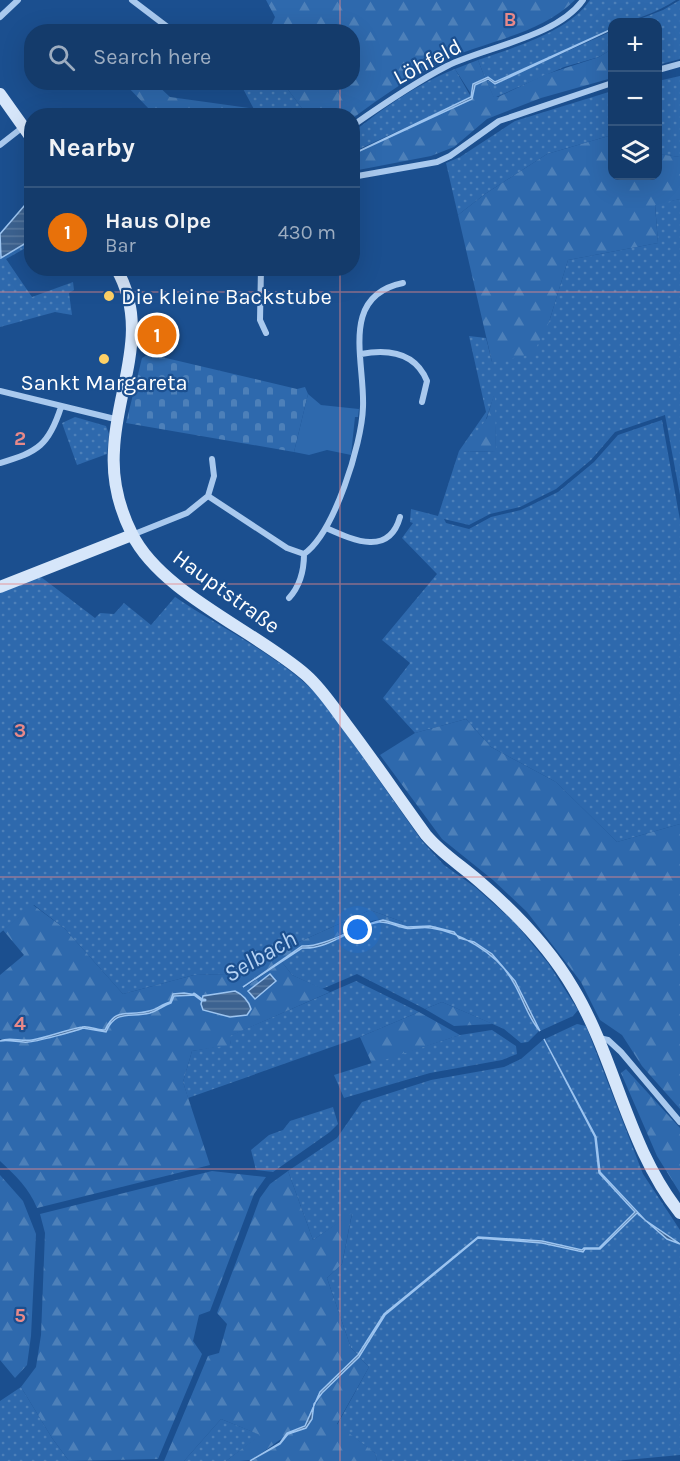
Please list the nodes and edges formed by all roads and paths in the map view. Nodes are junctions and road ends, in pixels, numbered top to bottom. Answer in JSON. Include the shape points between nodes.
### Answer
{"nodes":[{"id":1,"x":18,"y":0,"type":"edge"},
{"id":2,"x":132,"y":0,"type":"edge"},
{"id":3,"x":583,"y":0,"type":"edge"},
{"id":4,"x":0,"y":17,"type":"edge"},
{"id":5,"x":164,"y":24,"type":"edge"},
{"id":6,"x":680,"y":64,"type":"edge"},
{"id":7,"x":662,"y":69,"type":"edge"},
{"id":8,"x":608,"y":84,"type":"edge"},
{"id":9,"x":0,"y":94,"type":"edge"},
{"id":10,"x":360,"y":121,"type":"edge"},
{"id":11,"x":23,"y":127,"type":"joint"},
{"id":12,"x":0,"y":145,"type":"edge"},
{"id":13,"x":360,"y":176,"type":"edge"},
{"id":14,"x":122,"y":276,"type":"edge"},
{"id":15,"x":261,"y":276,"type":"edge"},
{"id":16,"x":403,"y":283,"type":"dead end"},
{"id":17,"x":266,"y":333,"type":"dead end"},
{"id":18,"x":361,"y":354,"type":"junction"},
{"id":19,"x":0,"y":392,"type":"edge"},
{"id":20,"x":422,"y":402,"type":"dead end"},
{"id":21,"x":60,"y":407,"type":"junction"},
{"id":22,"x":119,"y":420,"type":"junction"},
{"id":23,"x":212,"y":459,"type":"dead end"},
{"id":24,"x":0,"y":463,"type":"edge"},
{"id":25,"x":208,"y":495,"type":"junction"},
{"id":26,"x":400,"y":517,"type":"dead end"},
{"id":27,"x":326,"y":528,"type":"junction"},
{"id":28,"x":132,"y":535,"type":"junction"},
{"id":29,"x":304,"y":554,"type":"junction"},
{"id":30,"x":0,"y":587,"type":"edge"},
{"id":31,"x":289,"y":598,"type":"dead end"},
{"id":32,"x":598,"y":1038,"type":"junction"},
{"id":33,"x":680,"y":1122,"type":"edge"},
{"id":34,"x":680,"y":1213,"type":"edge"}],
"edges":[{"from":1,"to":4,"type":"street"},
{"from":2,"to":5,"type":"street"},
{"from":3,"to":10,"type":"street","name":"Löhfeld","via":[[561,19],[527,36],[447,66]]},
{"from":6,"to":7,"type":"street"},
{"from":8,"to":13,"type":"street","via":[[499,121],[437,162]]},
{"from":9,"to":11,"type":"street"},
{"from":11,"to":12,"type":"street"},
{"from":14,"to":22,"type":"street","name":"Hauptstraße","via":[[132,329]]},
{"from":15,"to":17,"type":"street","via":[[260,320]]},
{"from":16,"to":18,"type":"street","via":[[386,286],[365,308],[360,325]]},
{"from":18,"to":20,"type":"street","via":[[389,352],[415,362],[427,381]]},
{"from":18,"to":27,"type":"street","via":[[363,408],[359,437]]},
{"from":19,"to":21,"type":"street"},
{"from":21,"to":22,"type":"street"},
{"from":21,"to":24,"type":"street","via":[[46,442],[21,457]]},
{"from":22,"to":28,"type":"street","name":"Hauptstraße","via":[[114,471],[120,504]]},
{"from":23,"to":25,"type":"street","via":[[214,476]]},
{"from":25,"to":28,"type":"street","via":[[187,513]]},
{"from":25,"to":29,"type":"street","via":[[287,548]]},
{"from":26,"to":27,"type":"street","via":[[396,530],[378,541],[359,541]]},
{"from":27,"to":29,"type":"street","via":[[321,539]]},
{"from":28,"to":30,"type":"street"},
{"from":28,"to":32,"type":"street","name":"Hauptstraße","via":[[172,581],[308,676],[438,849],[537,938],[573,988]]},
{"from":29,"to":31,"type":"street","via":[[304,568]]},
{"from":32,"to":33,"type":"street","via":[[608,1040],[621,1052]]},
{"from":32,"to":34,"type":"street","via":[[650,1167]]}]}
